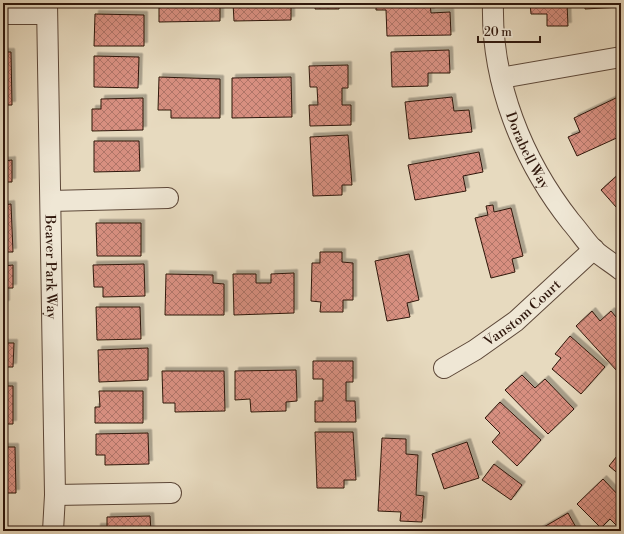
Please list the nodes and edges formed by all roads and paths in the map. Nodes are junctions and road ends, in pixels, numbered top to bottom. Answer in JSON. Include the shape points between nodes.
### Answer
{"nodes":[{"id":1,"x":493,"y":3,"type":"edge"},
{"id":2,"x":47,"y":8,"type":"edge"},
{"id":3,"x":3,"y":14,"type":"edge"},
{"id":4,"x":621,"y":57,"type":"edge"},
{"id":5,"x":501,"y":78,"type":"junction"},
{"id":6,"x":168,"y":198,"type":"dead end"},
{"id":7,"x":51,"y":201,"type":"junction"},
{"id":8,"x":594,"y":249,"type":"junction"},
{"id":9,"x":621,"y":270,"type":"edge"},
{"id":10,"x":444,"y":368,"type":"dead end"},
{"id":11,"x":172,"y":493,"type":"dead end"},
{"id":12,"x":55,"y":495,"type":"junction"},
{"id":13,"x":53,"y":531,"type":"edge"}],
"edges":[{"from":1,"to":5,"type":"street","name":"Dorabell Way"},
{"from":2,"to":3,"type":"street"},
{"from":2,"to":7,"type":"street","name":"Beaver Park Way"},
{"from":4,"to":5,"type":"street"},
{"from":5,"to":8,"type":"street","name":"Dorabell Way","via":[[517,132],[538,174],[563,211]]},
{"from":6,"to":7,"type":"street"},
{"from":7,"to":12,"type":"street","name":"Beaver Park Way"},
{"from":8,"to":9,"type":"street","name":"Dorabell Way"},
{"from":8,"to":10,"type":"street","name":"Vanstom Court","via":[[516,321]]},
{"from":11,"to":12,"type":"street"},
{"from":12,"to":13,"type":"street","name":"Beaver Park Way"}]}
